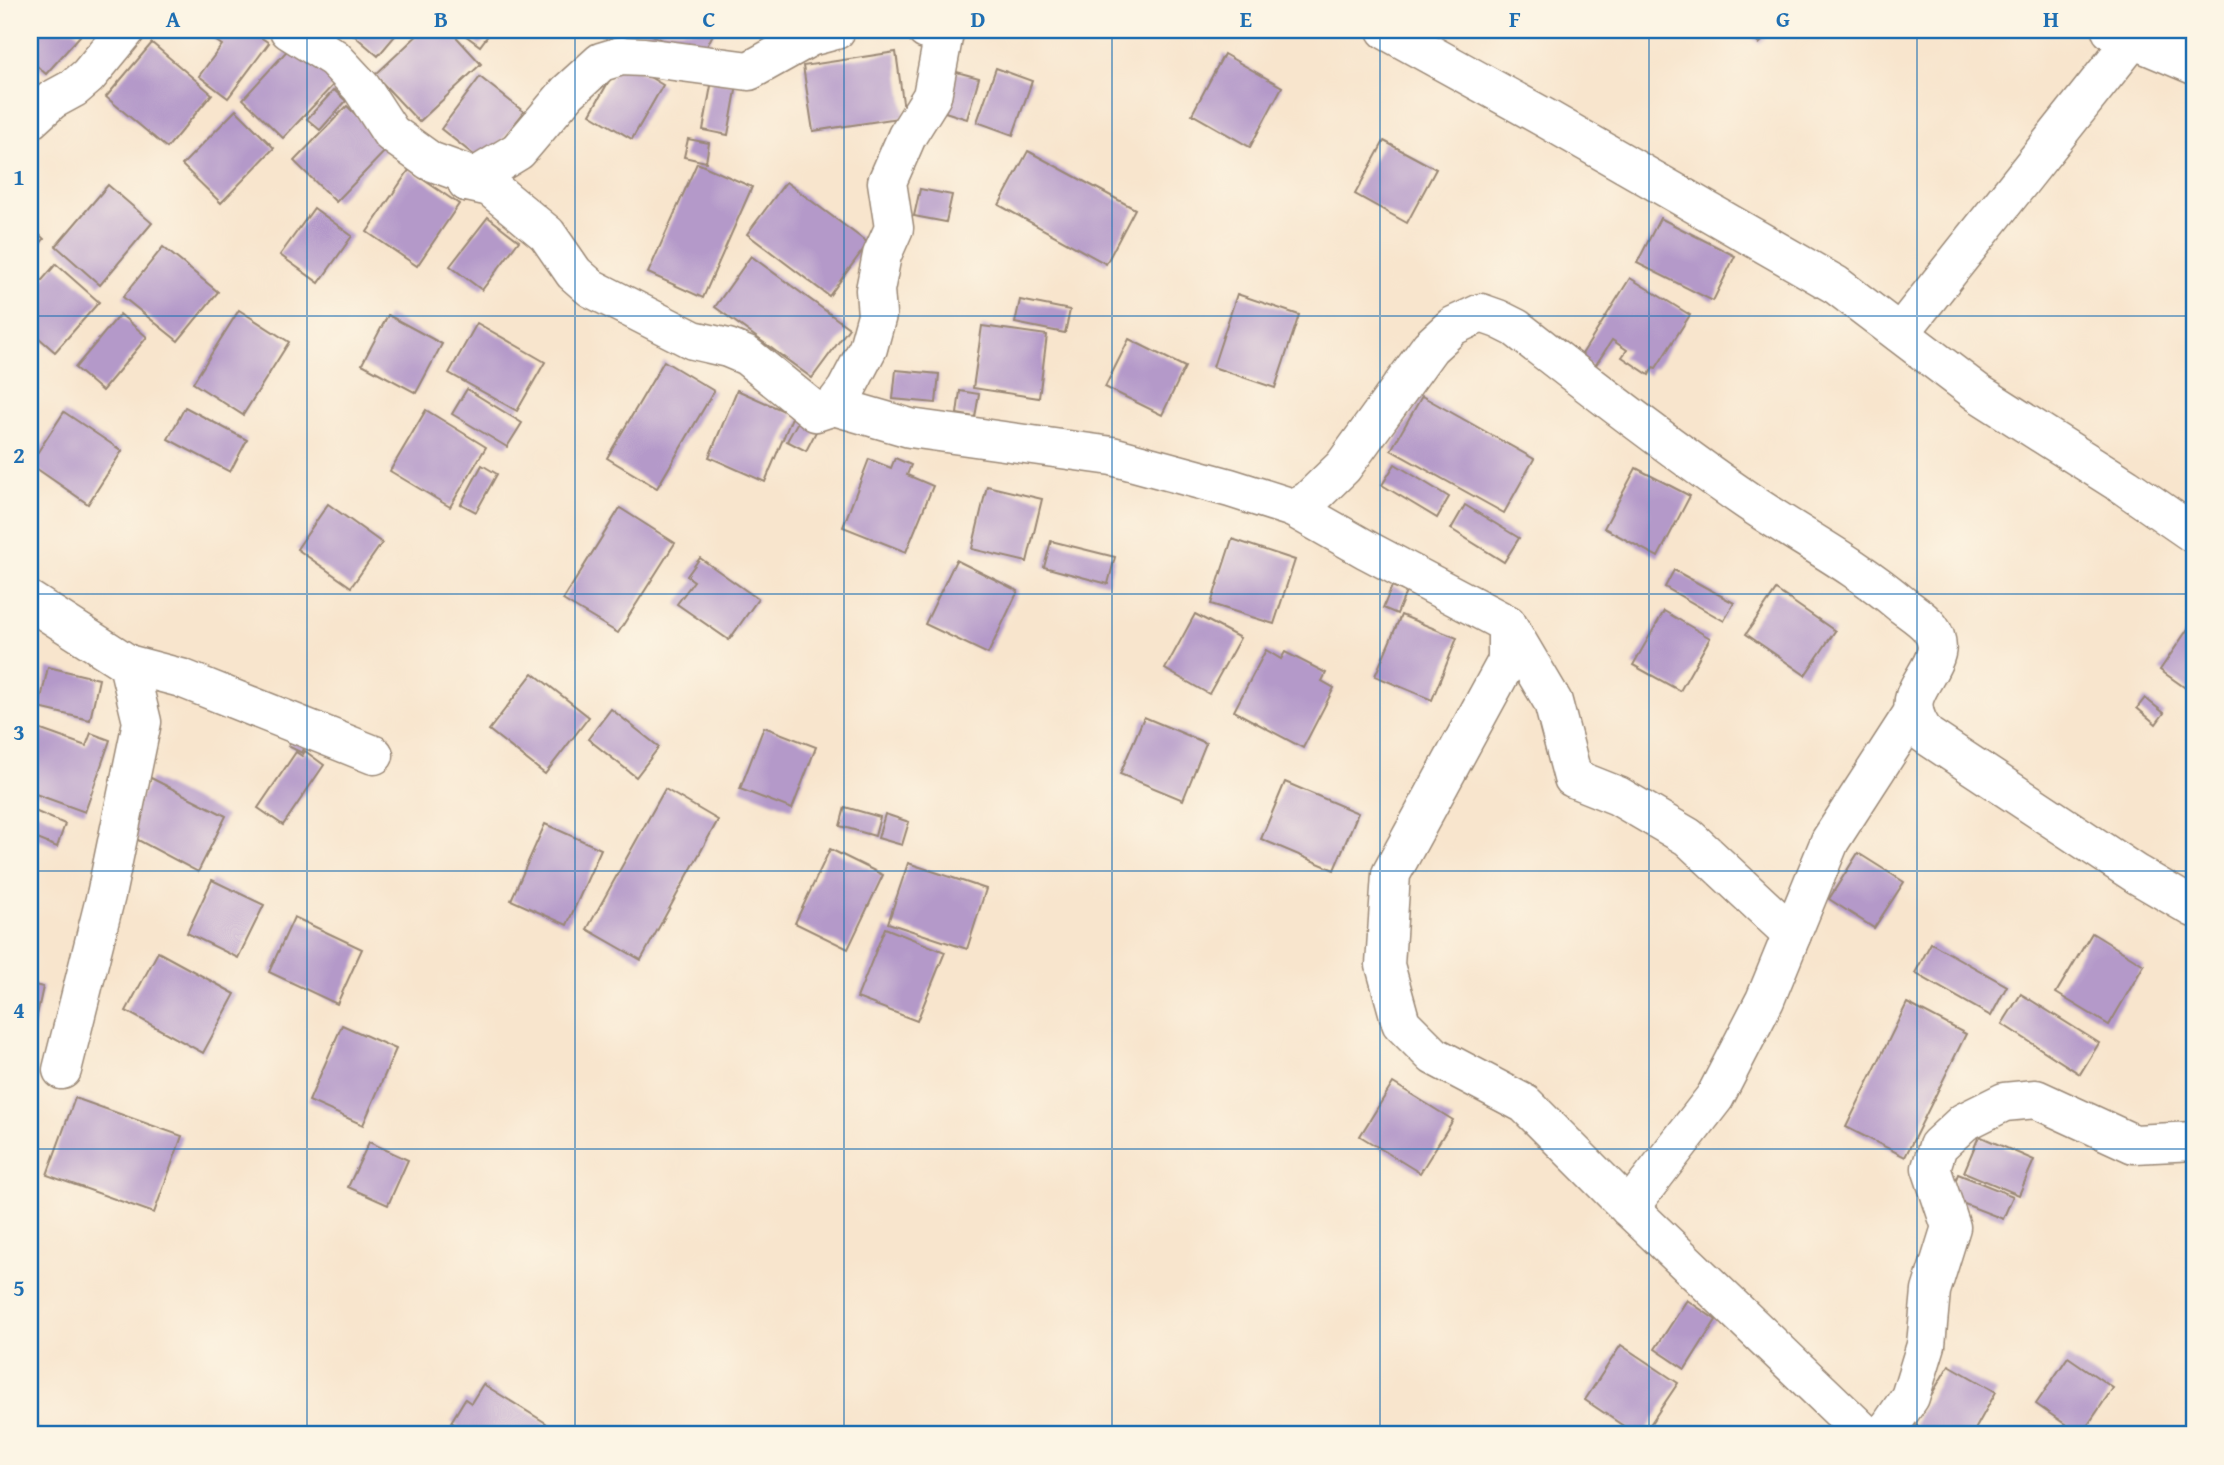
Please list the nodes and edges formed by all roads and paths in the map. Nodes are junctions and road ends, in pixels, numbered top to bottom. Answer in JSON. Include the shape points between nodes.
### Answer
{"nodes":[{"id":1,"x":126,"y":30,"type":"edge"},
{"id":2,"x":289,"y":30,"type":"edge"},
{"id":3,"x":836,"y":30,"type":"edge"},
{"id":4,"x":926,"y":30,"type":"edge"},
{"id":5,"x":1386,"y":30,"type":"edge"},
{"id":6,"x":2122,"y":34,"type":"edge"},
{"id":7,"x":2194,"y":65,"type":"edge"},
{"id":8,"x":30,"y":120,"type":"edge"},
{"id":9,"x":467,"y":182,"type":"junction"},
{"id":10,"x":1900,"y":333,"type":"junction"},
{"id":11,"x":834,"y":406,"type":"junction"},
{"id":12,"x":1293,"y":508,"type":"junction"},
{"id":13,"x":2194,"y":534,"type":"edge"},
{"id":14,"x":30,"y":601,"type":"edge"},
{"id":15,"x":1507,"y":624,"type":"junction"},
{"id":16,"x":128,"y":664,"type":"junction"},
{"id":17,"x":1914,"y":711,"type":"junction"},
{"id":18,"x":374,"y":755,"type":"dead end"},
{"id":19,"x":2194,"y":908,"type":"edge"},
{"id":20,"x":1792,"y":934,"type":"junction"},
{"id":21,"x":62,"y":1070,"type":"dead end"},
{"id":22,"x":2194,"y":1142,"type":"edge"},
{"id":23,"x":1629,"y":1208,"type":"junction"},
{"id":24,"x":1866,"y":1435,"type":"edge"},
{"id":25,"x":1884,"y":1435,"type":"edge"}],
"edges":[{"from":1,"to":8,"type":"street","via":[[88,76]]},
{"from":2,"to":9,"type":"street","via":[[334,58],[361,87],[391,133],[430,161],[463,173]]},
{"from":3,"to":9,"type":"street","via":[[810,37],[749,71],[644,57],[621,56],[601,62],[568,92],[518,151]]},
{"from":4,"to":11,"type":"street","via":[[944,33],[932,96],[907,136],[887,182],[894,228],[877,278],[877,315],[867,348]]},
{"from":5,"to":10,"type":"street","via":[[1836,285]]},
{"from":6,"to":7,"type":"street"},
{"from":6,"to":10,"type":"street"},
{"from":9,"to":11,"type":"street","via":[[489,187],[547,234],[574,273],[591,288],[693,340],[747,356],[816,412]]},
{"from":10,"to":13,"type":"street","via":[[1978,393]]},
{"from":11,"to":12,"type":"street","via":[[909,428],[1112,456]]},
{"from":12,"to":15,"type":"street"},
{"from":12,"to":17,"type":"street","via":[[1308,501],[1343,467],[1430,347],[1453,326],[1481,313],[1516,328],[1743,498],[1878,584],[1929,627],[1937,651],[1915,696]]},
{"from":14,"to":16,"type":"street"},
{"from":15,"to":20,"type":"street","via":[[1553,702],[1573,778],[1618,796],[1688,837]]},
{"from":15,"to":23,"type":"street","via":[[1507,661],[1391,874],[1385,965],[1401,1023],[1434,1056],[1525,1104]]},
{"from":16,"to":18,"type":"street","via":[[181,678]]},
{"from":16,"to":21,"type":"street","via":[[142,722],[106,895]]},
{"from":17,"to":19,"type":"street","via":[[1918,724],[1937,743]]},
{"from":17,"to":20,"type":"street","via":[[1830,841]]},
{"from":20,"to":23,"type":"street","via":[[1765,1000],[1715,1097]]},
{"from":22,"to":25,"type":"street","via":[[2134,1144],[2036,1098],[2004,1102],[1964,1122],[1938,1146],[1931,1168],[1951,1227],[1931,1292],[1926,1345],[1910,1397]]},
{"from":23,"to":24,"type":"street"}]}
